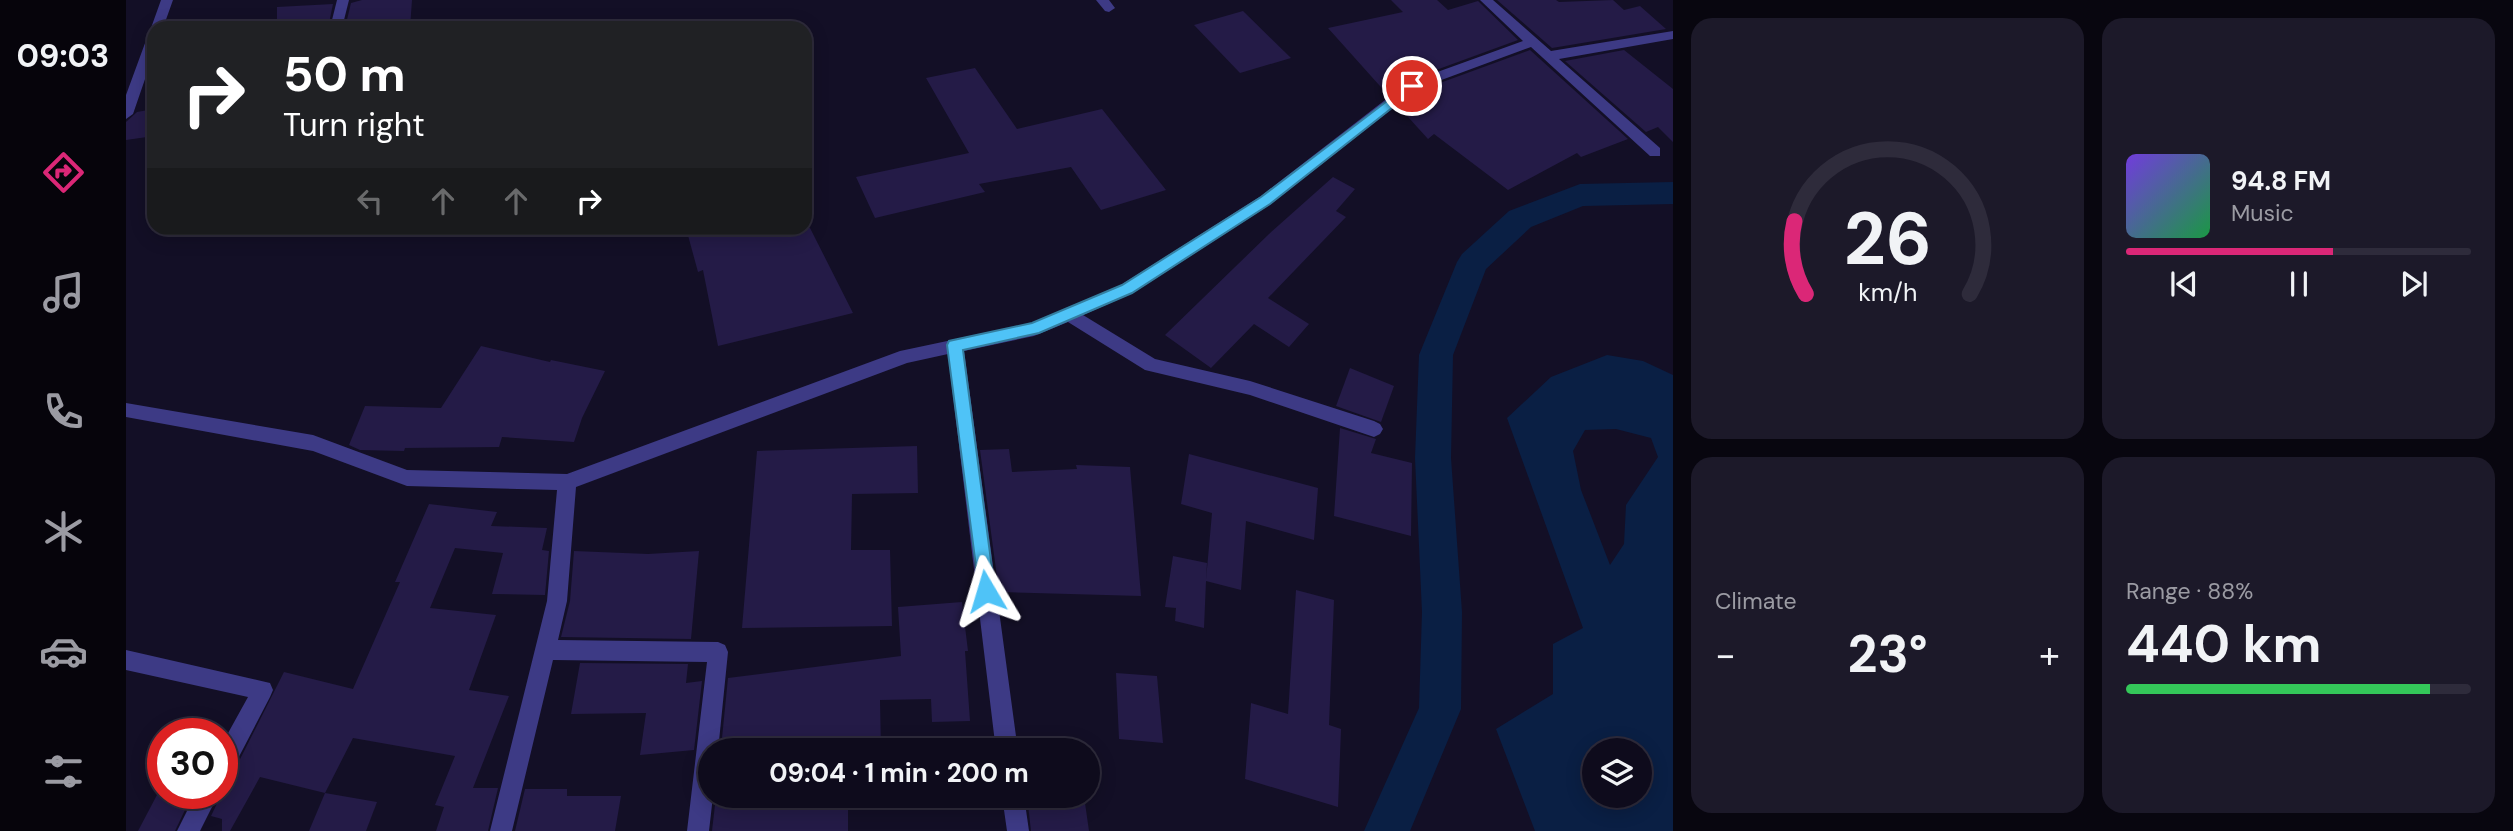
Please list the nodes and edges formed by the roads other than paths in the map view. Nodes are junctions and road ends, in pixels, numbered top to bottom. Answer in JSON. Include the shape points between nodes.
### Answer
{"nodes":[{"id":1,"x":167,"y":0,"type":"edge"},
{"id":2,"x":343,"y":0,"type":"edge"},
{"id":3,"x":1486,"y":0,"type":"edge"},
{"id":4,"x":160,"y":21,"type":"edge"},
{"id":5,"x":338,"y":21,"type":"edge"},
{"id":6,"x":1673,"y":35,"type":"edge"},
{"id":7,"x":1532,"y":42,"type":"junction"},
{"id":8,"x":147,"y":55,"type":"edge"},
{"id":9,"x":1549,"y":56,"type":"junction"},
{"id":10,"x":126,"y":114,"type":"edge"},
{"id":11,"x":1655,"y":152,"type":"dead end"},
{"id":12,"x":1069,"y":314,"type":"junction"},
{"id":13,"x":955,"y":345,"type":"junction"},
{"id":14,"x":126,"y":410,"type":"edge"},
{"id":15,"x":1374,"y":429,"type":"dead end"},
{"id":16,"x":567,"y":482,"type":"junction"},
{"id":17,"x":545,"y":650,"type":"junction"},
{"id":18,"x":126,"y":660,"type":"edge"},
{"id":19,"x":238,"y":736,"type":"edge"},
{"id":20,"x":1005,"y":738,"type":"edge"},
{"id":21,"x":1015,"y":808,"type":"edge"},
{"id":22,"x":200,"y":809,"type":"edge"},
{"id":23,"x":188,"y":831,"type":"edge"},
{"id":24,"x":501,"y":831,"type":"edge"},
{"id":25,"x":698,"y":831,"type":"edge"},
{"id":26,"x":1018,"y":831,"type":"edge"}],
"edges":[{"from":1,"to":4,"type":"street"},
{"from":2,"to":5,"type":"street"},
{"from":3,"to":7,"type":"street"},
{"from":6,"to":9,"type":"street"},
{"from":7,"to":9,"type":"street"},
{"from":7,"to":12,"type":"street","via":[[1412,86],[1266,200],[1127,289]]},
{"from":8,"to":10,"type":"street"},
{"from":9,"to":11,"type":"street"},
{"from":12,"to":13,"type":"street","via":[[1034,329]]},
{"from":12,"to":15,"type":"street","via":[[1151,365],[1250,388]]},
{"from":13,"to":16,"type":"street","via":[[906,356]]},
{"from":13,"to":20,"type":"street"},
{"from":14,"to":16,"type":"street","via":[[313,443],[407,478]]},
{"from":16,"to":17,"type":"street","via":[[557,601]]},
{"from":17,"to":24,"type":"street"},
{"from":17,"to":25,"type":"street","via":[[718,652]]},
{"from":18,"to":19,"type":"street","via":[[263,690]]},
{"from":21,"to":26,"type":"street"},
{"from":22,"to":23,"type":"street"}]}
